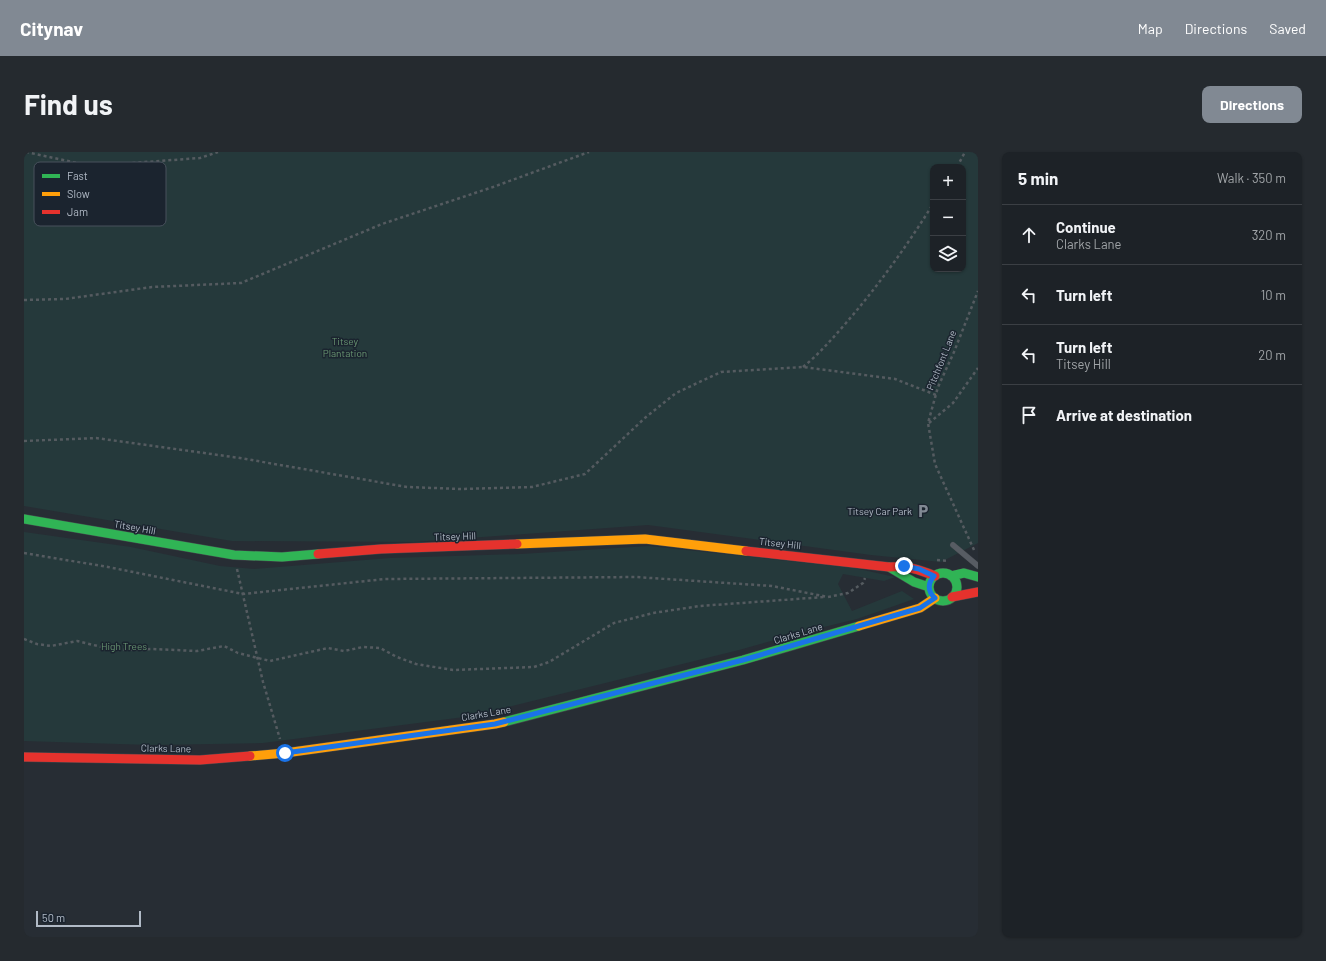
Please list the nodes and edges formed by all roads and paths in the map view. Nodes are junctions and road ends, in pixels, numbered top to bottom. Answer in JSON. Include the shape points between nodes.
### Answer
{"nodes":[{"id":1,"x":26,"y":152,"type":"edge"},
{"id":2,"x":218,"y":152,"type":"edge"},
{"id":3,"x":588,"y":152,"type":"edge"},
{"id":4,"x":965,"y":152,"type":"edge"},
{"id":5,"x":72,"y":162,"type":"edge"},
{"id":6,"x":146,"y":162,"type":"edge"},
{"id":7,"x":958,"y":164,"type":"edge"},
{"id":8,"x":930,"y":209,"type":"edge"},
{"id":9,"x":978,"y":291,"type":"edge"},
{"id":10,"x":24,"y":300,"type":"edge"},
{"id":11,"x":804,"y":367,"type":"junction"},
{"id":12,"x":978,"y":368,"type":"edge"},
{"id":13,"x":936,"y":395,"type":"junction"},
{"id":14,"x":928,"y":423,"type":"junction"},
{"id":15,"x":24,"y":441,"type":"edge"},
{"id":16,"x":24,"y":519,"type":"edge"},
{"id":17,"x":953,"y":545,"type":"dead end"},
{"id":18,"x":974,"y":549,"type":"dead end"},
{"id":19,"x":24,"y":553,"type":"edge"},
{"id":20,"x":234,"y":555,"type":"junction"},
{"id":21,"x":889,"y":566,"type":"junction"},
{"id":22,"x":978,"y":566,"type":"edge"},
{"id":23,"x":867,"y":574,"type":"dead end"},
{"id":24,"x":934,"y":576,"type":"junction"},
{"id":25,"x":951,"y":576,"type":"junction"},
{"id":26,"x":978,"y":577,"type":"edge"},
{"id":27,"x":929,"y":587,"type":"junction"},
{"id":28,"x":978,"y":592,"type":"edge"},
{"id":29,"x":243,"y":594,"type":"junction"},
{"id":30,"x":828,"y":597,"type":"junction"},
{"id":31,"x":952,"y":597,"type":"junction"},
{"id":32,"x":935,"y":598,"type":"junction"},
{"id":33,"x":24,"y":639,"type":"edge"},
{"id":34,"x":257,"y":658,"type":"junction"},
{"id":35,"x":285,"y":753,"type":"junction"},
{"id":36,"x":24,"y":757,"type":"edge"}],
"edges":[{"from":1,"to":5,"type":"path"},
{"from":2,"to":6,"type":"path","via":[[200,158]]},
{"from":3,"to":10,"type":"path","via":[[382,224],[241,283],[152,287],[65,299]]},
{"from":4,"to":7,"type":"path"},
{"from":8,"to":11,"type":"path","via":[[907,245],[864,302],[820,353]]},
{"from":9,"to":13,"type":"path","name":"Pitchfont Lane"},
{"from":11,"to":13,"type":"path","via":[[895,379]]},
{"from":11,"to":15,"type":"path","via":[[721,372],[676,393],[646,417],[585,474],[532,487],[407,487],[240,458],[96,438]]},
{"from":12,"to":14,"type":"path","via":[[953,403]]},
{"from":13,"to":14,"type":"path","name":"Pitchfont Lane"},
{"from":14,"to":18,"type":"path","name":"Pitchfont Lane","via":[[935,464]]},
{"from":16,"to":20,"type":"main road","name":"Titsey Hill"},
{"from":17,"to":22,"type":"lane"},
{"from":19,"to":29,"type":"path"},
{"from":20,"to":21,"type":"main road","name":"Titsey Hill","via":[[282,557],[381,550],[645,539]]},
{"from":20,"to":29,"type":"path"},
{"from":21,"to":24,"type":"main road","name":"Titsey Hill","via":[[919,569]]},
{"from":21,"to":27,"type":"main road","name":"Titsey Hill","via":[[914,582]]},
{"from":23,"to":30,"type":"path","via":[[863,583],[848,593]]},
{"from":24,"to":25,"type":"main road","via":[[944,573]]},
{"from":24,"to":27,"type":"main road"},
{"from":25,"to":26,"type":"main road","via":[[964,573]]},
{"from":25,"to":31,"type":"main road","via":[[956,585]]},
{"from":27,"to":32,"type":"main road"},
{"from":28,"to":31,"type":"main road"},
{"from":29,"to":30,"type":"path","via":[[385,579],[636,577],[772,586]]},
{"from":29,"to":34,"type":"path"},
{"from":30,"to":34,"type":"path","via":[[700,606],[652,613],[614,623],[549,662],[534,667],[453,670],[416,664],[380,648],[363,646],[344,652],[328,648],[270,661]]},
{"from":31,"to":32,"type":"main road","via":[[944,600]]},
{"from":32,"to":35,"type":"main road","name":"Clarks Lane","via":[[920,608],[743,660],[495,724]]},
{"from":33,"to":34,"type":"path","via":[[51,646],[77,641],[114,650],[196,651],[224,646]]},
{"from":34,"to":35,"type":"path"},
{"from":35,"to":36,"type":"main road","name":"Clarks Lane","via":[[200,760]]}]}
